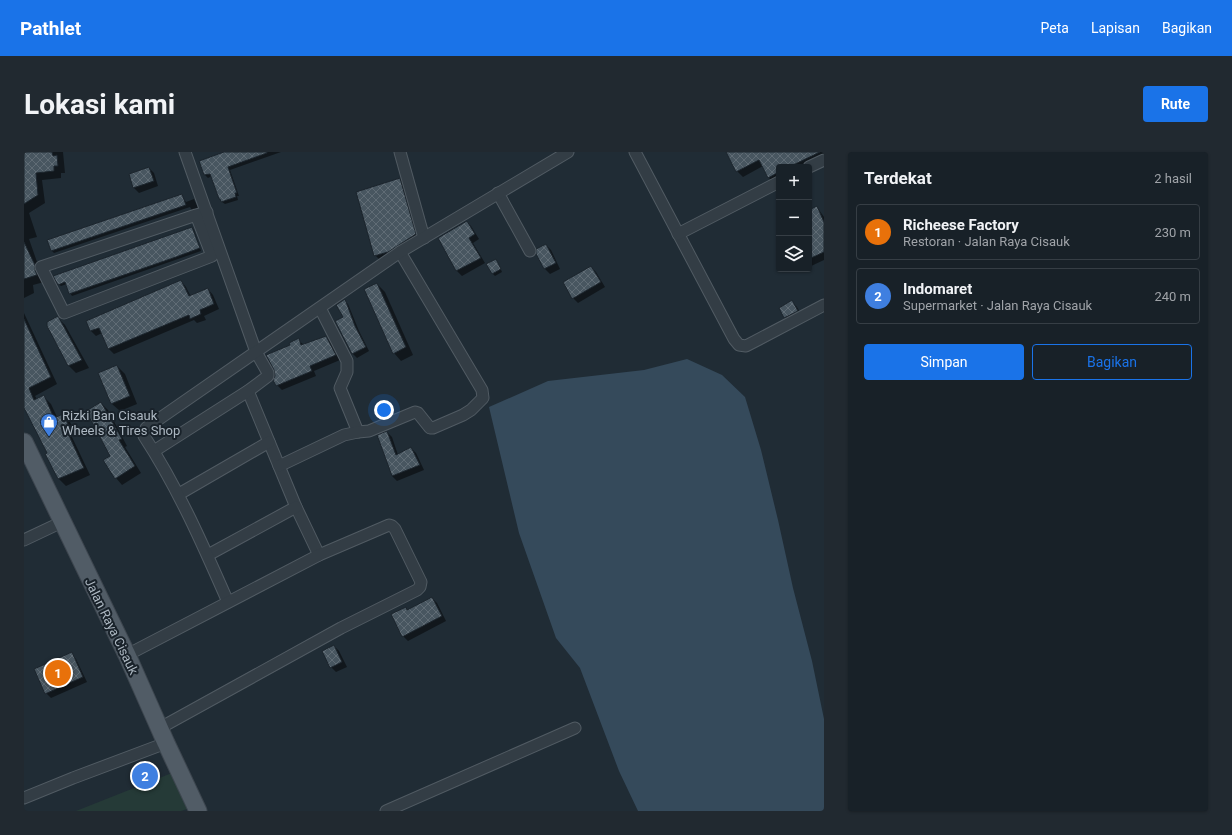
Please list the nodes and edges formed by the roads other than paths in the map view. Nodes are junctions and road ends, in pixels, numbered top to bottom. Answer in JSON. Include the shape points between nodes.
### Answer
{"nodes":[{"id":1,"x":185,"y":152,"type":"edge"},
{"id":2,"x":400,"y":152,"type":"edge"},
{"id":3,"x":568,"y":152,"type":"edge"},
{"id":4,"x":635,"y":152,"type":"edge"},
{"id":5,"x":824,"y":160,"type":"edge"},
{"id":6,"x":812,"y":166,"type":"edge"},
{"id":7,"x":776,"y":184,"type":"edge"},
{"id":8,"x":498,"y":194,"type":"junction"},
{"id":9,"x":207,"y":212,"type":"junction"},
{"id":10,"x":196,"y":215,"type":"junction"},
{"id":11,"x":678,"y":234,"type":"junction"},
{"id":12,"x":424,"y":238,"type":"junction"},
{"id":13,"x":530,"y":251,"type":"dead end"},
{"id":14,"x":400,"y":252,"type":"junction"},
{"id":15,"x":824,"y":305,"type":"edge"},
{"id":16,"x":320,"y":308,"type":"junction"},
{"id":17,"x":256,"y":352,"type":"junction"},
{"id":18,"x":248,"y":391,"type":"junction"},
{"id":19,"x":358,"y":432,"type":"junction"},
{"id":20,"x":24,"y":442,"type":"edge"},
{"id":21,"x":269,"y":442,"type":"junction"},
{"id":22,"x":154,"y":451,"type":"junction"},
{"id":23,"x":279,"y":466,"type":"junction"},
{"id":24,"x":179,"y":494,"type":"junction"},
{"id":25,"x":296,"y":507,"type":"junction"},
{"id":26,"x":62,"y":522,"type":"junction"},
{"id":27,"x":24,"y":540,"type":"edge"},
{"id":28,"x":208,"y":555,"type":"junction"},
{"id":29,"x":319,"y":555,"type":"junction"},
{"id":30,"x":228,"y":602,"type":"junction"},
{"id":31,"x":127,"y":654,"type":"junction"},
{"id":32,"x":575,"y":728,"type":"dead end"},
{"id":33,"x":163,"y":736,"type":"junction"},
{"id":34,"x":24,"y":798,"type":"edge"},
{"id":35,"x":198,"y":811,"type":"edge"},
{"id":36,"x":386,"y":811,"type":"edge"}],
"edges":[{"from":1,"to":9,"type":"street"},
{"from":2,"to":12,"type":"street"},
{"from":3,"to":8,"type":"street"},
{"from":4,"to":11,"type":"street"},
{"from":5,"to":6,"type":"street"},
{"from":7,"to":11,"type":"street"},
{"from":8,"to":12,"type":"street"},
{"from":8,"to":13,"type":"street"},
{"from":9,"to":10,"type":"street"},
{"from":9,"to":17,"type":"street"},
{"from":10,"to":10,"type":"street","via":[[41,266],[64,313],[212,256]]},
{"from":11,"to":15,"type":"street","via":[[739,345],[746,346]]},
{"from":12,"to":14,"type":"street"},
{"from":14,"to":16,"type":"street"},
{"from":14,"to":19,"type":"street","via":[[482,390],[483,398],[463,416],[433,428],[415,412],[369,431]]},
{"from":16,"to":17,"type":"street"},
{"from":16,"to":19,"type":"street","via":[[347,361],[347,372],[340,388]]},
{"from":17,"to":18,"type":"street","via":[[268,376]]},
{"from":17,"to":22,"type":"street","via":[[146,428],[144,436]]},
{"from":18,"to":21,"type":"street"},
{"from":18,"to":22,"type":"street"},
{"from":19,"to":23,"type":"street","via":[[344,435]]},
{"from":20,"to":26,"type":"main road","name":"Jalan Raya Cisauk"},
{"from":21,"to":23,"type":"street"},
{"from":21,"to":24,"type":"street"},
{"from":22,"to":24,"type":"street"},
{"from":23,"to":25,"type":"street"},
{"from":24,"to":28,"type":"street"},
{"from":25,"to":28,"type":"street"},
{"from":25,"to":29,"type":"street"},
{"from":26,"to":27,"type":"street"},
{"from":26,"to":31,"type":"main road","name":"Jalan Raya Cisauk"},
{"from":28,"to":30,"type":"street"},
{"from":29,"to":30,"type":"street"},
{"from":29,"to":33,"type":"street","via":[[389,525],[398,536],[421,582],[420,587],[334,631]]},
{"from":30,"to":31,"type":"street"},
{"from":31,"to":33,"type":"main road","name":"Jalan Raya Cisauk"},
{"from":32,"to":36,"type":"street"},
{"from":33,"to":34,"type":"street"},
{"from":33,"to":35,"type":"main road","name":"Jalan Raya Cisauk"}]}
